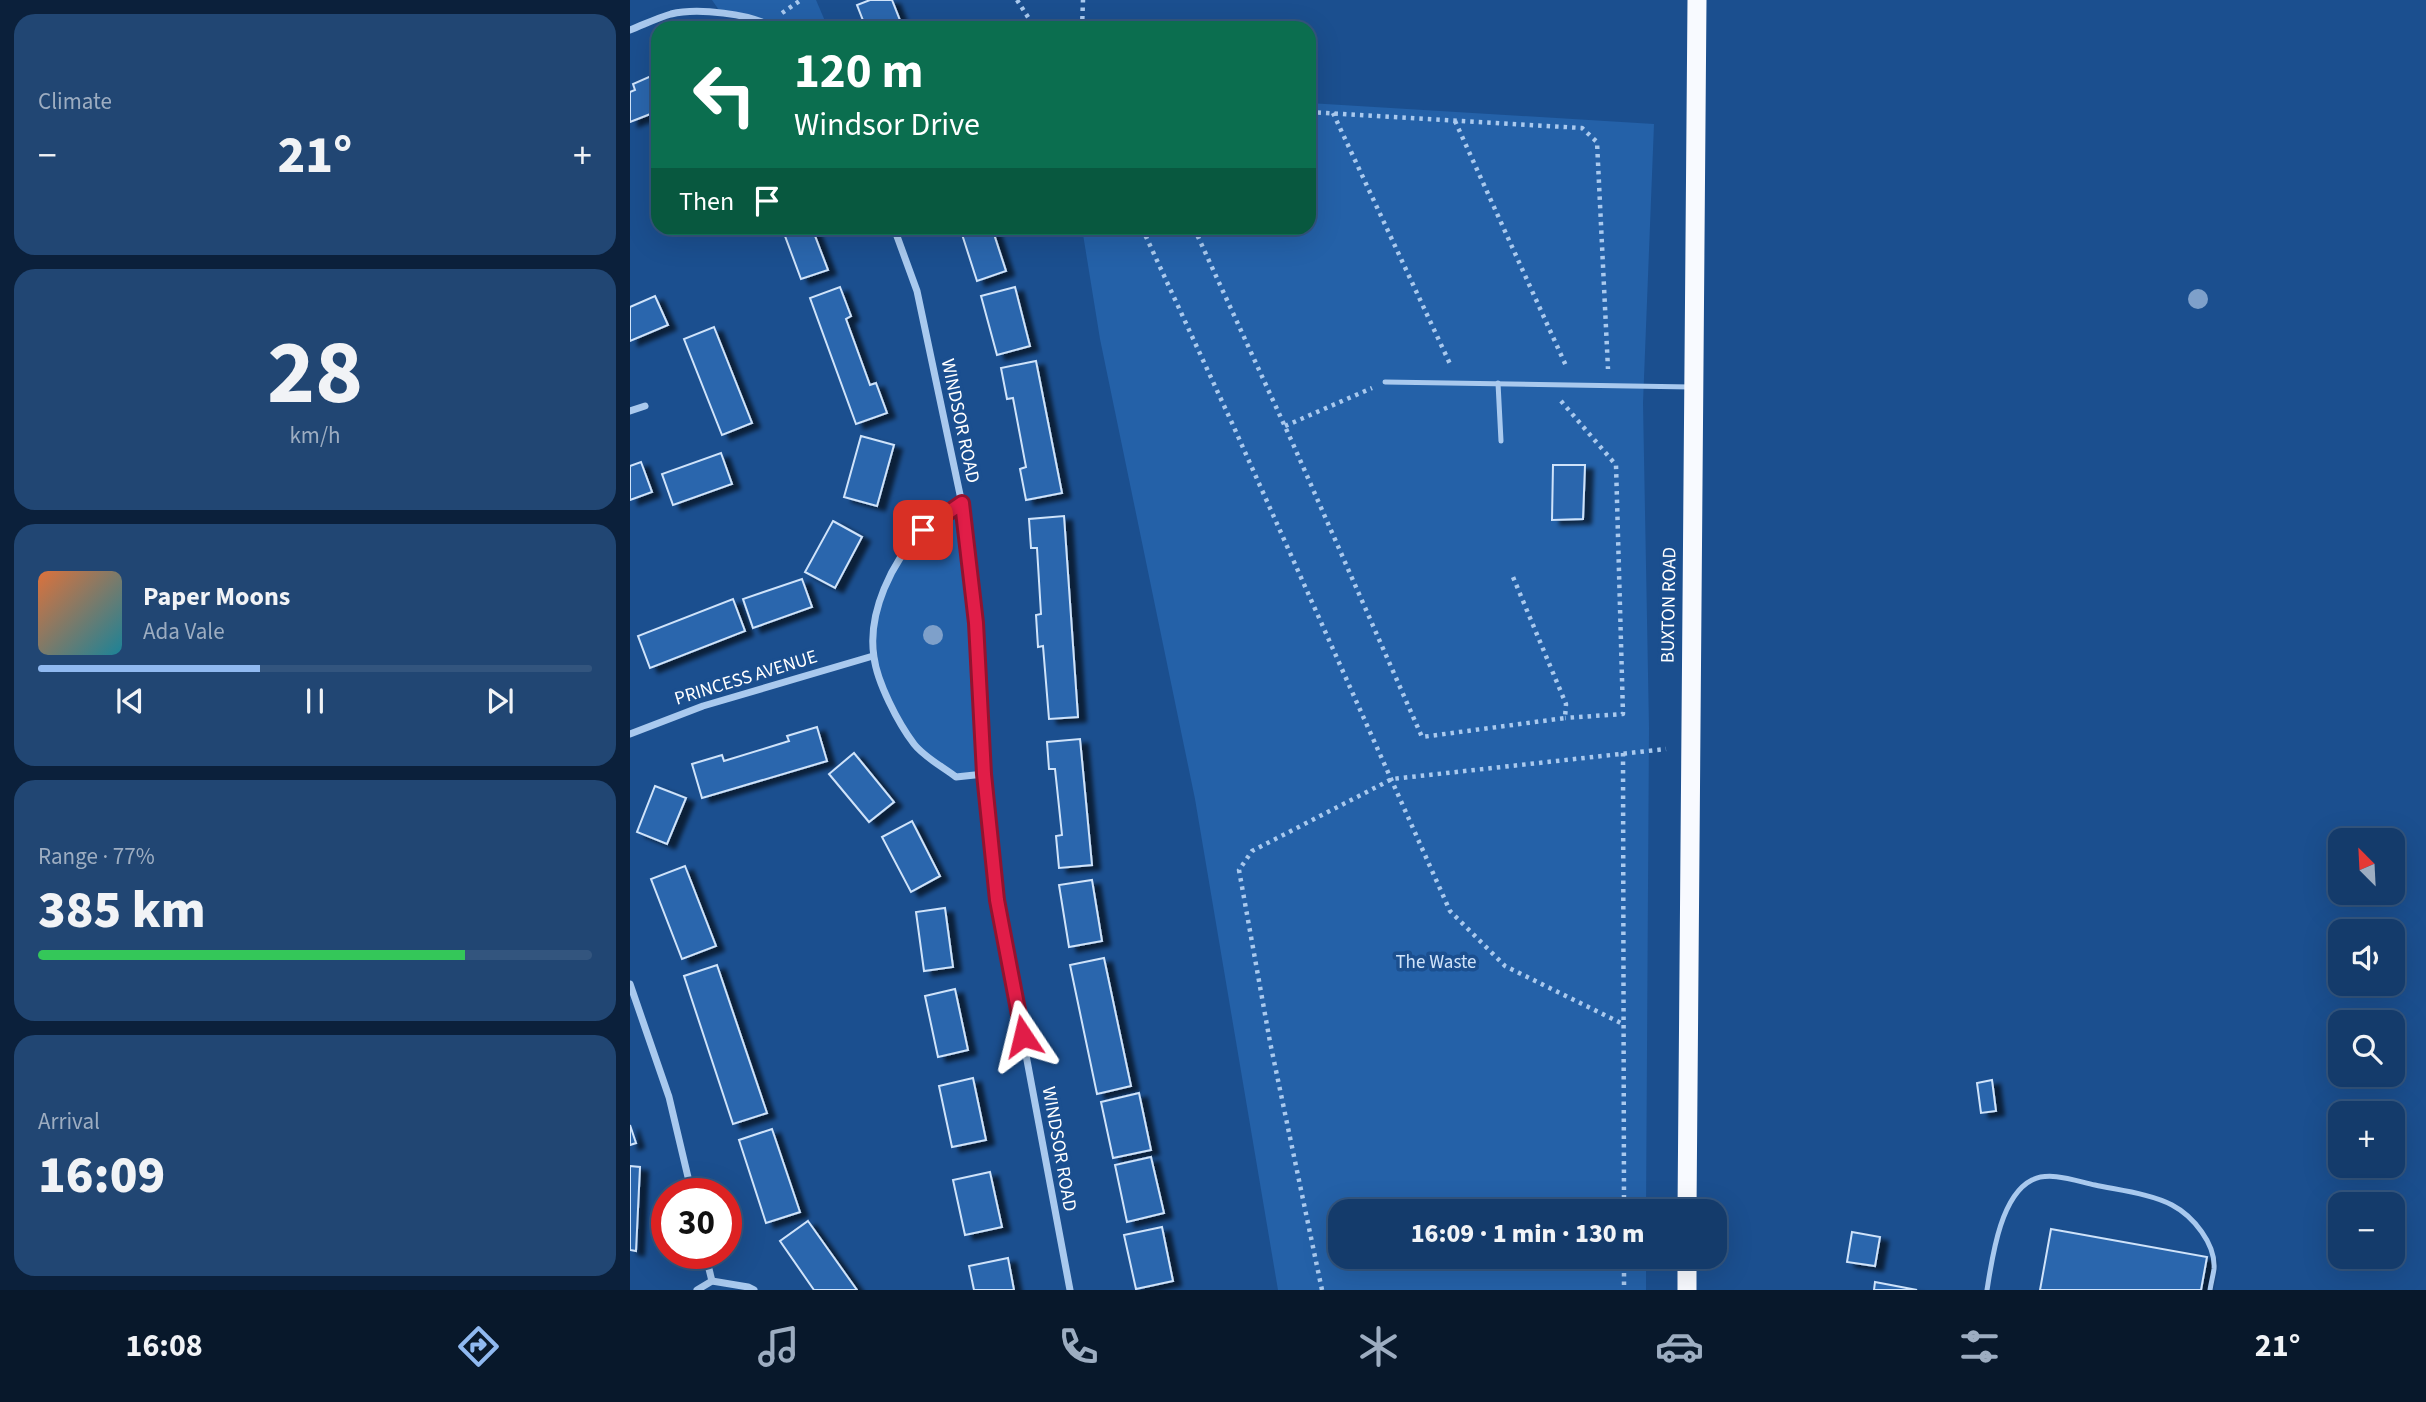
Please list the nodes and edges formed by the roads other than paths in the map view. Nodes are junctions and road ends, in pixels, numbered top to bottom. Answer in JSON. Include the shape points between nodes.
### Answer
{"nodes":[{"id":1,"x":1697,"y":0,"type":"edge"},
{"id":2,"x":653,"y":21,"type":"edge"},
{"id":3,"x":756,"y":21,"type":"edge"},
{"id":4,"x":651,"y":22,"type":"edge"},
{"id":5,"x":630,"y":30,"type":"edge"},
{"id":6,"x":897,"y":235,"type":"edge"},
{"id":7,"x":1385,"y":383,"type":"road end"},
{"id":8,"x":1498,"y":383,"type":"junction"},
{"id":9,"x":1694,"y":387,"type":"junction"},
{"id":10,"x":645,"y":406,"type":"dead end"},
{"id":11,"x":630,"y":411,"type":"edge"},
{"id":12,"x":1501,"y":441,"type":"dead end"},
{"id":13,"x":962,"y":503,"type":"junction"},
{"id":14,"x":873,"y":656,"type":"junction"},
{"id":15,"x":630,"y":734,"type":"edge"},
{"id":16,"x":984,"y":774,"type":"junction"},
{"id":17,"x":630,"y":984,"type":"edge"},
{"id":18,"x":688,"y":1178,"type":"edge"},
{"id":19,"x":1687,"y":1199,"type":"edge"},
{"id":20,"x":709,"y":1269,"type":"edge"},
{"id":21,"x":1687,"y":1269,"type":"edge"},
{"id":22,"x":712,"y":1281,"type":"junction"},
{"id":23,"x":697,"y":1290,"type":"edge"},
{"id":24,"x":754,"y":1290,"type":"edge"},
{"id":25,"x":1070,"y":1290,"type":"edge"},
{"id":26,"x":1687,"y":1290,"type":"edge"},
{"id":27,"x":1987,"y":1290,"type":"edge"},
{"id":28,"x":2210,"y":1290,"type":"edge"}],
"edges":[{"from":1,"to":9,"type":"highway","name":"BUXTON ROAD"},
{"from":2,"to":3,"type":"street","via":[[673,13],[725,12]]},
{"from":4,"to":5,"type":"street"},
{"from":6,"to":13,"type":"street","name":"WINDSOR ROAD","via":[[917,291]]},
{"from":7,"to":8,"type":"lane"},
{"from":8,"to":9,"type":"lane"},
{"from":8,"to":12,"type":"lane"},
{"from":9,"to":19,"type":"highway","name":"BUXTON ROAD"},
{"from":10,"to":11,"type":"street"},
{"from":13,"to":14,"type":"street","via":[[923,530],[897,562],[875,623]]},
{"from":13,"to":16,"type":"street","name":"WINDSOR ROAD","via":[[976,623]]},
{"from":14,"to":15,"type":"street","name":"PRINCESS AVENUE","via":[[703,706]]},
{"from":14,"to":16,"type":"street","via":[[890,702],[915,745],[956,776]]},
{"from":16,"to":25,"type":"street","name":"WINDSOR ROAD","via":[[997,900]]},
{"from":17,"to":18,"type":"street","via":[[669,1097]]},
{"from":20,"to":22,"type":"street"},
{"from":21,"to":26,"type":"highway"},
{"from":22,"to":23,"type":"street"},
{"from":22,"to":24,"type":"street"},
{"from":27,"to":28,"type":"lane","via":[[1994,1240],[2018,1193],[2032,1180],[2052,1176],[2172,1205],[2192,1221],[2211,1250]]}]}
